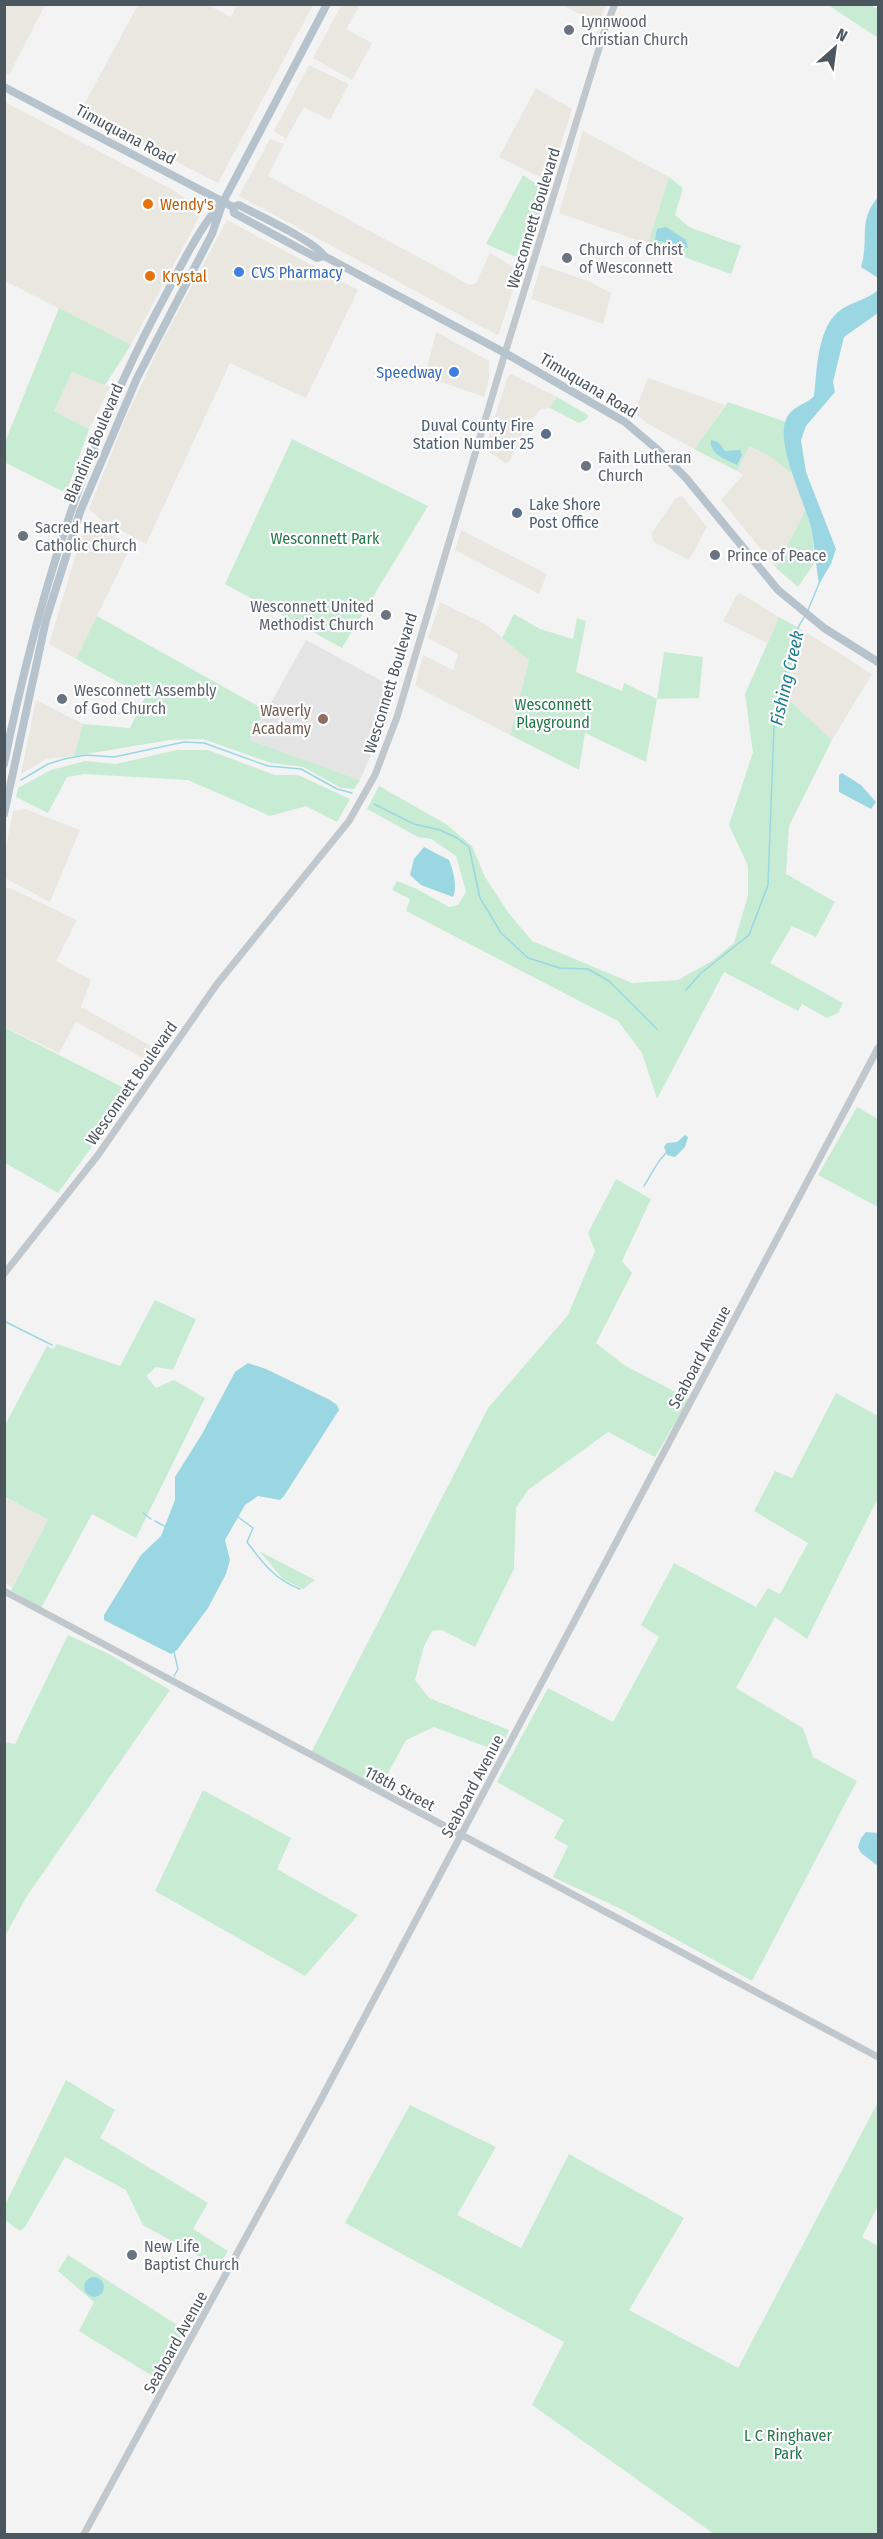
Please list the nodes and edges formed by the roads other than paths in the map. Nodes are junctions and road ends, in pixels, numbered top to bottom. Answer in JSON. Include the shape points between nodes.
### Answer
{"nodes":[{"id":1,"x":327,"y":4,"type":"edge"},
{"id":2,"x":615,"y":4,"type":"edge"},
{"id":3,"x":4,"y":87,"type":"edge"},
{"id":4,"x":223,"y":202,"type":"junction"},
{"id":5,"x":505,"y":353,"type":"junction"},
{"id":6,"x":134,"y":358,"type":"junction"},
{"id":7,"x":113,"y":402,"type":"junction"},
{"id":8,"x":124,"y":406,"type":"junction"},
{"id":9,"x":112,"y":433,"type":"junction"},
{"id":10,"x":879,"y":662,"type":"edge"},
{"id":11,"x":4,"y":764,"type":"edge"},
{"id":12,"x":4,"y":814,"type":"edge"},
{"id":13,"x":879,"y":1048,"type":"edge"},
{"id":14,"x":4,"y":1274,"type":"edge"},
{"id":15,"x":4,"y":1591,"type":"edge"},
{"id":16,"x":461,"y":1836,"type":"junction"},
{"id":17,"x":879,"y":2057,"type":"edge"},
{"id":18,"x":84,"y":2535,"type":"edge"}],
"edges":[{"from":1,"to":4,"type":"main road","name":"Blanding Boulevard"},
{"from":2,"to":5,"type":"street","name":"Wesconnett Boulevard"},
{"from":3,"to":4,"type":"main road","name":"Timuquana Road"},
{"from":4,"to":5,"type":"main road","name":"Timuquana Road","via":[[233,207],[239,205],[320,249],[324,256]]},
{"from":4,"to":6,"type":"main road","name":"Blanding Boulevard","via":[[202,227]]},
{"from":4,"to":8,"type":"main road","name":"Blanding Boulevard","via":[[212,234]]},
{"from":5,"to":10,"type":"main road","name":"Timuquana Road","via":[[599,406],[650,442],[704,498],[754,564],[786,598]]},
{"from":5,"to":14,"type":"street","name":"Wesconnett Boulevard","via":[[396,717],[382,760],[360,803],[334,841],[217,984],[98,1155]]},
{"from":6,"to":7,"type":"main road","name":"Blanding Boulevard"},
{"from":6,"to":8,"type":"main road","via":[[134,369],[122,394]]},
{"from":7,"to":9,"type":"main road"},
{"from":7,"to":11,"type":"main road","name":"Blanding Boulevard","via":[[90,454],[50,573]]},
{"from":8,"to":9,"type":"main road","name":"Blanding Boulevard"},
{"from":9,"to":12,"type":"main road","name":"Blanding Boulevard","via":[[80,512],[46,620]]},
{"from":13,"to":16,"type":"street","name":"Seaboard Avenue"},
{"from":15,"to":16,"type":"street","name":"118th Street"},
{"from":16,"to":17,"type":"street","name":"118th Street"},
{"from":16,"to":18,"type":"street","name":"Seaboard Avenue"}]}
